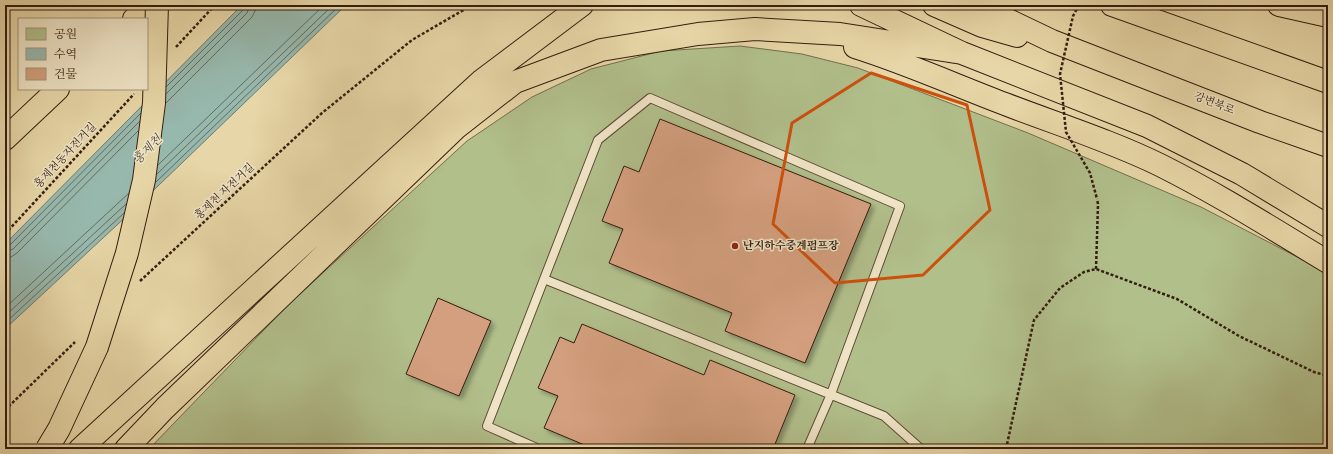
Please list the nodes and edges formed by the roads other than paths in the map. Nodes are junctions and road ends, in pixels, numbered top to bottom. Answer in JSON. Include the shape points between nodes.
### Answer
{"nodes":[{"id":1,"x":147,"y":5,"type":"edge"},
{"id":2,"x":152,"y":5,"type":"edge"},
{"id":3,"x":157,"y":5,"type":"edge"},
{"id":4,"x":582,"y":5,"type":"edge"},
{"id":5,"x":861,"y":5,"type":"edge"},
{"id":6,"x":934,"y":5,"type":"edge"},
{"id":7,"x":1112,"y":5,"type":"edge"},
{"id":8,"x":1288,"y":7,"type":"edge"},
{"id":9,"x":1328,"y":10,"type":"edge"},
{"id":10,"x":979,"y":15,"type":"edge"},
{"id":11,"x":1328,"y":16,"type":"edge"},
{"id":12,"x":135,"y":18,"type":"edge"},
{"id":13,"x":135,"y":18,"type":"edge"},
{"id":14,"x":755,"y":29,"type":"junction"},
{"id":15,"x":962,"y":53,"type":"junction"},
{"id":16,"x":1328,"y":82,"type":"edge"},
{"id":17,"x":57,"y":90,"type":"edge"},
{"id":18,"x":1260,"y":122,"type":"junction"},
{"id":19,"x":5,"y":139,"type":"edge"},
{"id":20,"x":1328,"y":146,"type":"edge"},
{"id":21,"x":1328,"y":156,"type":"edge"},
{"id":22,"x":1328,"y":226,"type":"edge"},
{"id":23,"x":1328,"y":262,"type":"edge"},
{"id":24,"x":544,"y":279,"type":"junction"},
{"id":25,"x":831,"y":394,"type":"junction"},
{"id":26,"x":48,"y":449,"type":"edge"},
{"id":27,"x":80,"y":449,"type":"edge"},
{"id":28,"x":126,"y":449,"type":"edge"},
{"id":29,"x":539,"y":449,"type":"edge"},
{"id":30,"x":807,"y":449,"type":"edge"},
{"id":31,"x":921,"y":449,"type":"edge"}],
"edges":[{"from":1,"to":12,"type":"highway"},
{"from":2,"to":13,"type":"highway"},
{"from":3,"to":26,"type":"highway","bridge":true,"via":[[154,104],[144,180],[127,253],[97,347]]},
{"from":4,"to":27,"type":"highway","via":[[481,81]]},
{"from":5,"to":15,"type":"highway"},
{"from":6,"to":10,"type":"highway","name":"강변북로"},
{"from":7,"to":16,"type":"highway"},
{"from":8,"to":9,"type":"lane"},
{"from":8,"to":11,"type":"highway"},
{"from":10,"to":18,"type":"highway","name":"강변북로"},
{"from":14,"to":15,"type":"highway","via":[[840,34]]},
{"from":14,"to":23,"type":"highway","via":[[842,43],[881,55],[1102,141],[1159,165]]},
{"from":14,"to":28,"type":"highway","via":[[698,34],[601,50],[515,82],[456,128],[165,408]]},
{"from":15,"to":22,"type":"highway","via":[[1147,126],[1242,174]]},
{"from":17,"to":19,"type":"highway"},
{"from":18,"to":20,"type":"highway","name":"강변북로"},
{"from":18,"to":21,"type":"highway"},
{"from":24,"to":25,"type":"lane"},
{"from":24,"to":25,"type":"lane","via":[[598,140],[650,98],[900,206]]},
{"from":24,"to":29,"type":"lane","via":[[487,426]]},
{"from":25,"to":30,"type":"lane"},
{"from":25,"to":31,"type":"lane","via":[[884,416]]}]}
